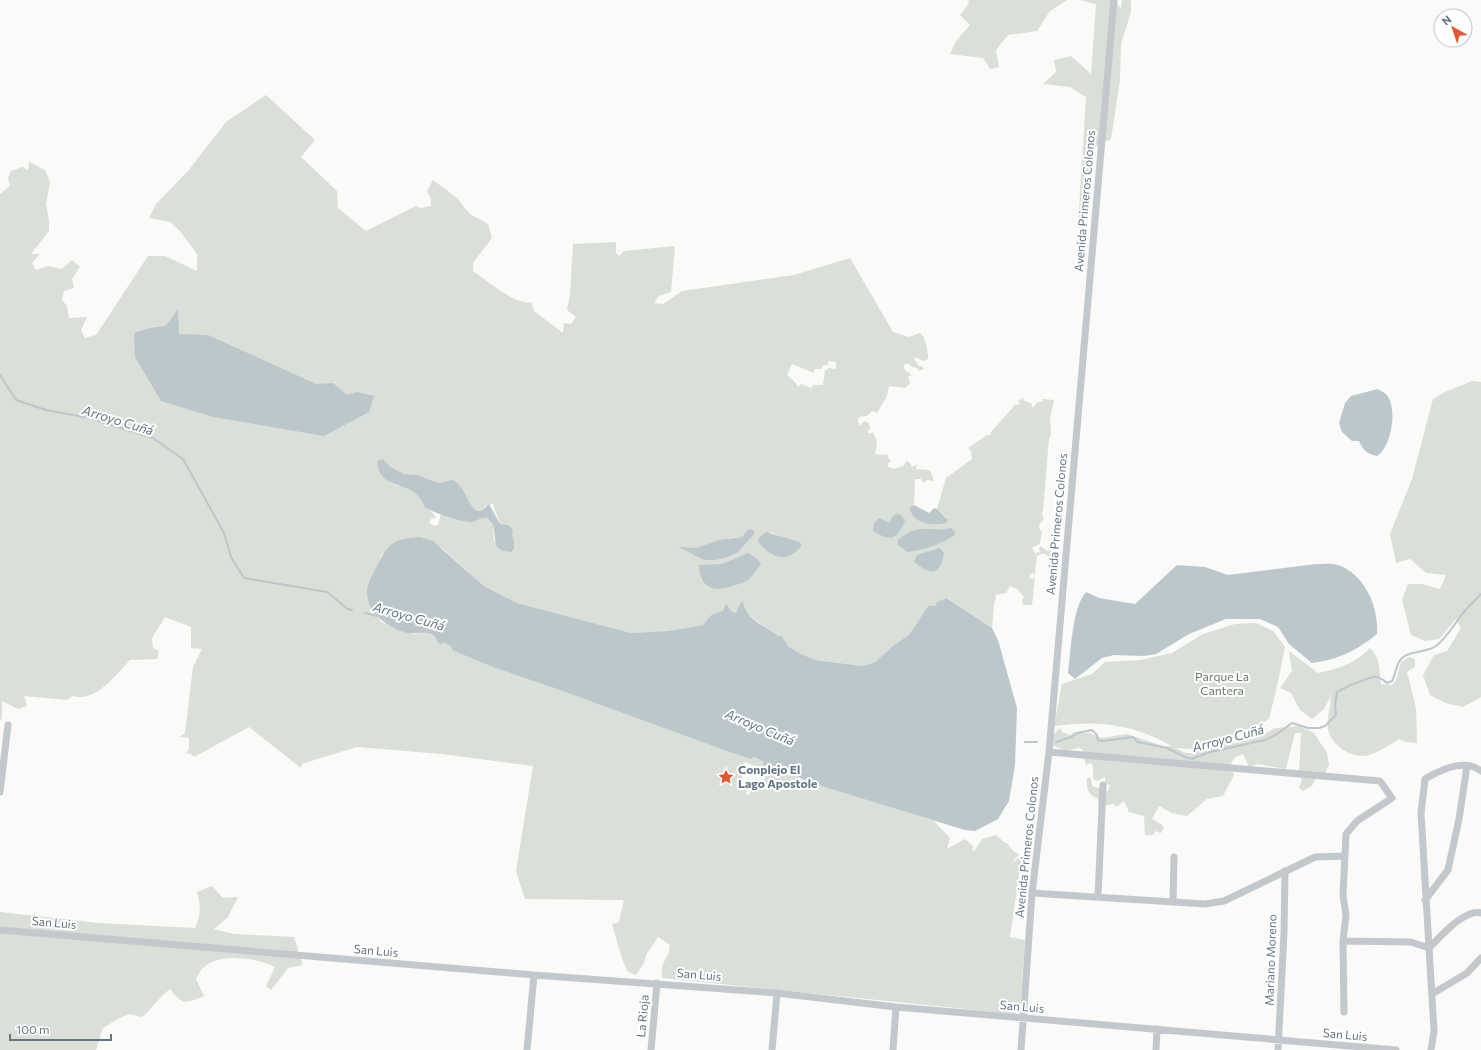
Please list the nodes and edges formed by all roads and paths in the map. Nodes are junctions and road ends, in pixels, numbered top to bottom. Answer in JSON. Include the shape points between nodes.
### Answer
{"nodes":[{"id":1,"x":1114,"y":0,"type":"edge"},
{"id":2,"x":8,"y":725,"type":"dead end"},
{"id":3,"x":1049,"y":752,"type":"junction"},
{"id":4,"x":1467,"y":766,"type":"junction"},
{"id":5,"x":1481,"y":771,"type":"edge"},
{"id":6,"x":1103,"y":785,"type":"dead end"},
{"id":7,"x":0,"y":792,"type":"edge"},
{"id":8,"x":1345,"y":856,"type":"junction"},
{"id":9,"x":1174,"y":857,"type":"dead end"},
{"id":10,"x":1285,"y":871,"type":"junction"},
{"id":11,"x":1032,"y":893,"type":"junction"},
{"id":12,"x":1098,"y":897,"type":"junction"},
{"id":13,"x":1426,"y":900,"type":"junction"},
{"id":14,"x":1173,"y":902,"type":"junction"},
{"id":15,"x":1481,"y":913,"type":"edge"},
{"id":16,"x":0,"y":930,"type":"edge"},
{"id":17,"x":1343,"y":941,"type":"junction"},
{"id":18,"x":1429,"y":948,"type":"junction"},
{"id":19,"x":1481,"y":958,"type":"edge"},
{"id":20,"x":534,"y":975,"type":"junction"},
{"id":21,"x":657,"y":983,"type":"junction"},
{"id":22,"x":777,"y":993,"type":"junction"},
{"id":23,"x":1432,"y":994,"type":"junction"},
{"id":24,"x":896,"y":1007,"type":"junction"},
{"id":25,"x":1344,"y":1012,"type":"dead end"},
{"id":26,"x":1023,"y":1018,"type":"junction"},
{"id":27,"x":1158,"y":1029,"type":"junction"},
{"id":28,"x":1279,"y":1041,"type":"junction"},
{"id":29,"x":527,"y":1050,"type":"edge"},
{"id":30,"x":651,"y":1050,"type":"edge"},
{"id":31,"x":772,"y":1050,"type":"edge"},
{"id":32,"x":893,"y":1050,"type":"edge"},
{"id":33,"x":1021,"y":1050,"type":"edge"},
{"id":34,"x":1156,"y":1050,"type":"edge"},
{"id":35,"x":1278,"y":1050,"type":"edge"},
{"id":36,"x":1396,"y":1050,"type":"edge"},
{"id":37,"x":1431,"y":1050,"type":"edge"}],
"edges":[{"from":1,"to":3,"type":"street","name":"Avenida Primeros Colonos"},
{"from":2,"to":7,"type":"street"},
{"from":3,"to":8,"type":"street","via":[[1380,781],[1392,798],[1357,821],[1346,834]]},
{"from":3,"to":11,"type":"street","name":"Avenida Primeros Colonos"},
{"from":4,"to":5,"type":"street"},
{"from":4,"to":13,"type":"street","via":[[1448,870]]},
{"from":4,"to":13,"type":"street","via":[[1450,767],[1433,774],[1425,778],[1422,785]]},
{"from":6,"to":12,"type":"street"},
{"from":8,"to":10,"type":"street","via":[[1315,857]]},
{"from":8,"to":17,"type":"street","via":[[1343,895],[1346,930]]},
{"from":9,"to":14,"type":"street"},
{"from":10,"to":14,"type":"street","via":[[1224,901],[1205,904]]},
{"from":10,"to":28,"type":"street","name":"Mariano Moreno"},
{"from":11,"to":12,"type":"street"},
{"from":11,"to":26,"type":"street","name":"Avenida Primeros Colonos"},
{"from":12,"to":14,"type":"street"},
{"from":13,"to":18,"type":"street"},
{"from":15,"to":18,"type":"street","via":[[1466,914]]},
{"from":16,"to":20,"type":"street","name":"San Luis"},
{"from":17,"to":18,"type":"street","via":[[1411,942]]},
{"from":17,"to":25,"type":"street"},
{"from":18,"to":23,"type":"street"},
{"from":19,"to":23,"type":"street","via":[[1467,973]]},
{"from":20,"to":21,"type":"street","name":"San Luis"},
{"from":20,"to":29,"type":"street"},
{"from":21,"to":22,"type":"street","name":"San Luis"},
{"from":21,"to":30,"type":"street","name":"La Rioja"},
{"from":22,"to":24,"type":"street","name":"San Luis"},
{"from":22,"to":31,"type":"street"},
{"from":23,"to":37,"type":"street","via":[[1434,1031]]},
{"from":24,"to":26,"type":"street","name":"San Luis"},
{"from":24,"to":32,"type":"street"},
{"from":26,"to":27,"type":"street","name":"San Luis"},
{"from":26,"to":33,"type":"street","name":"Avenida Primeros Colonos"},
{"from":27,"to":28,"type":"street","name":"San Luis"},
{"from":27,"to":34,"type":"street"},
{"from":28,"to":35,"type":"street","name":"Mariano Moreno"},
{"from":28,"to":36,"type":"street","name":"San Luis"}]}
